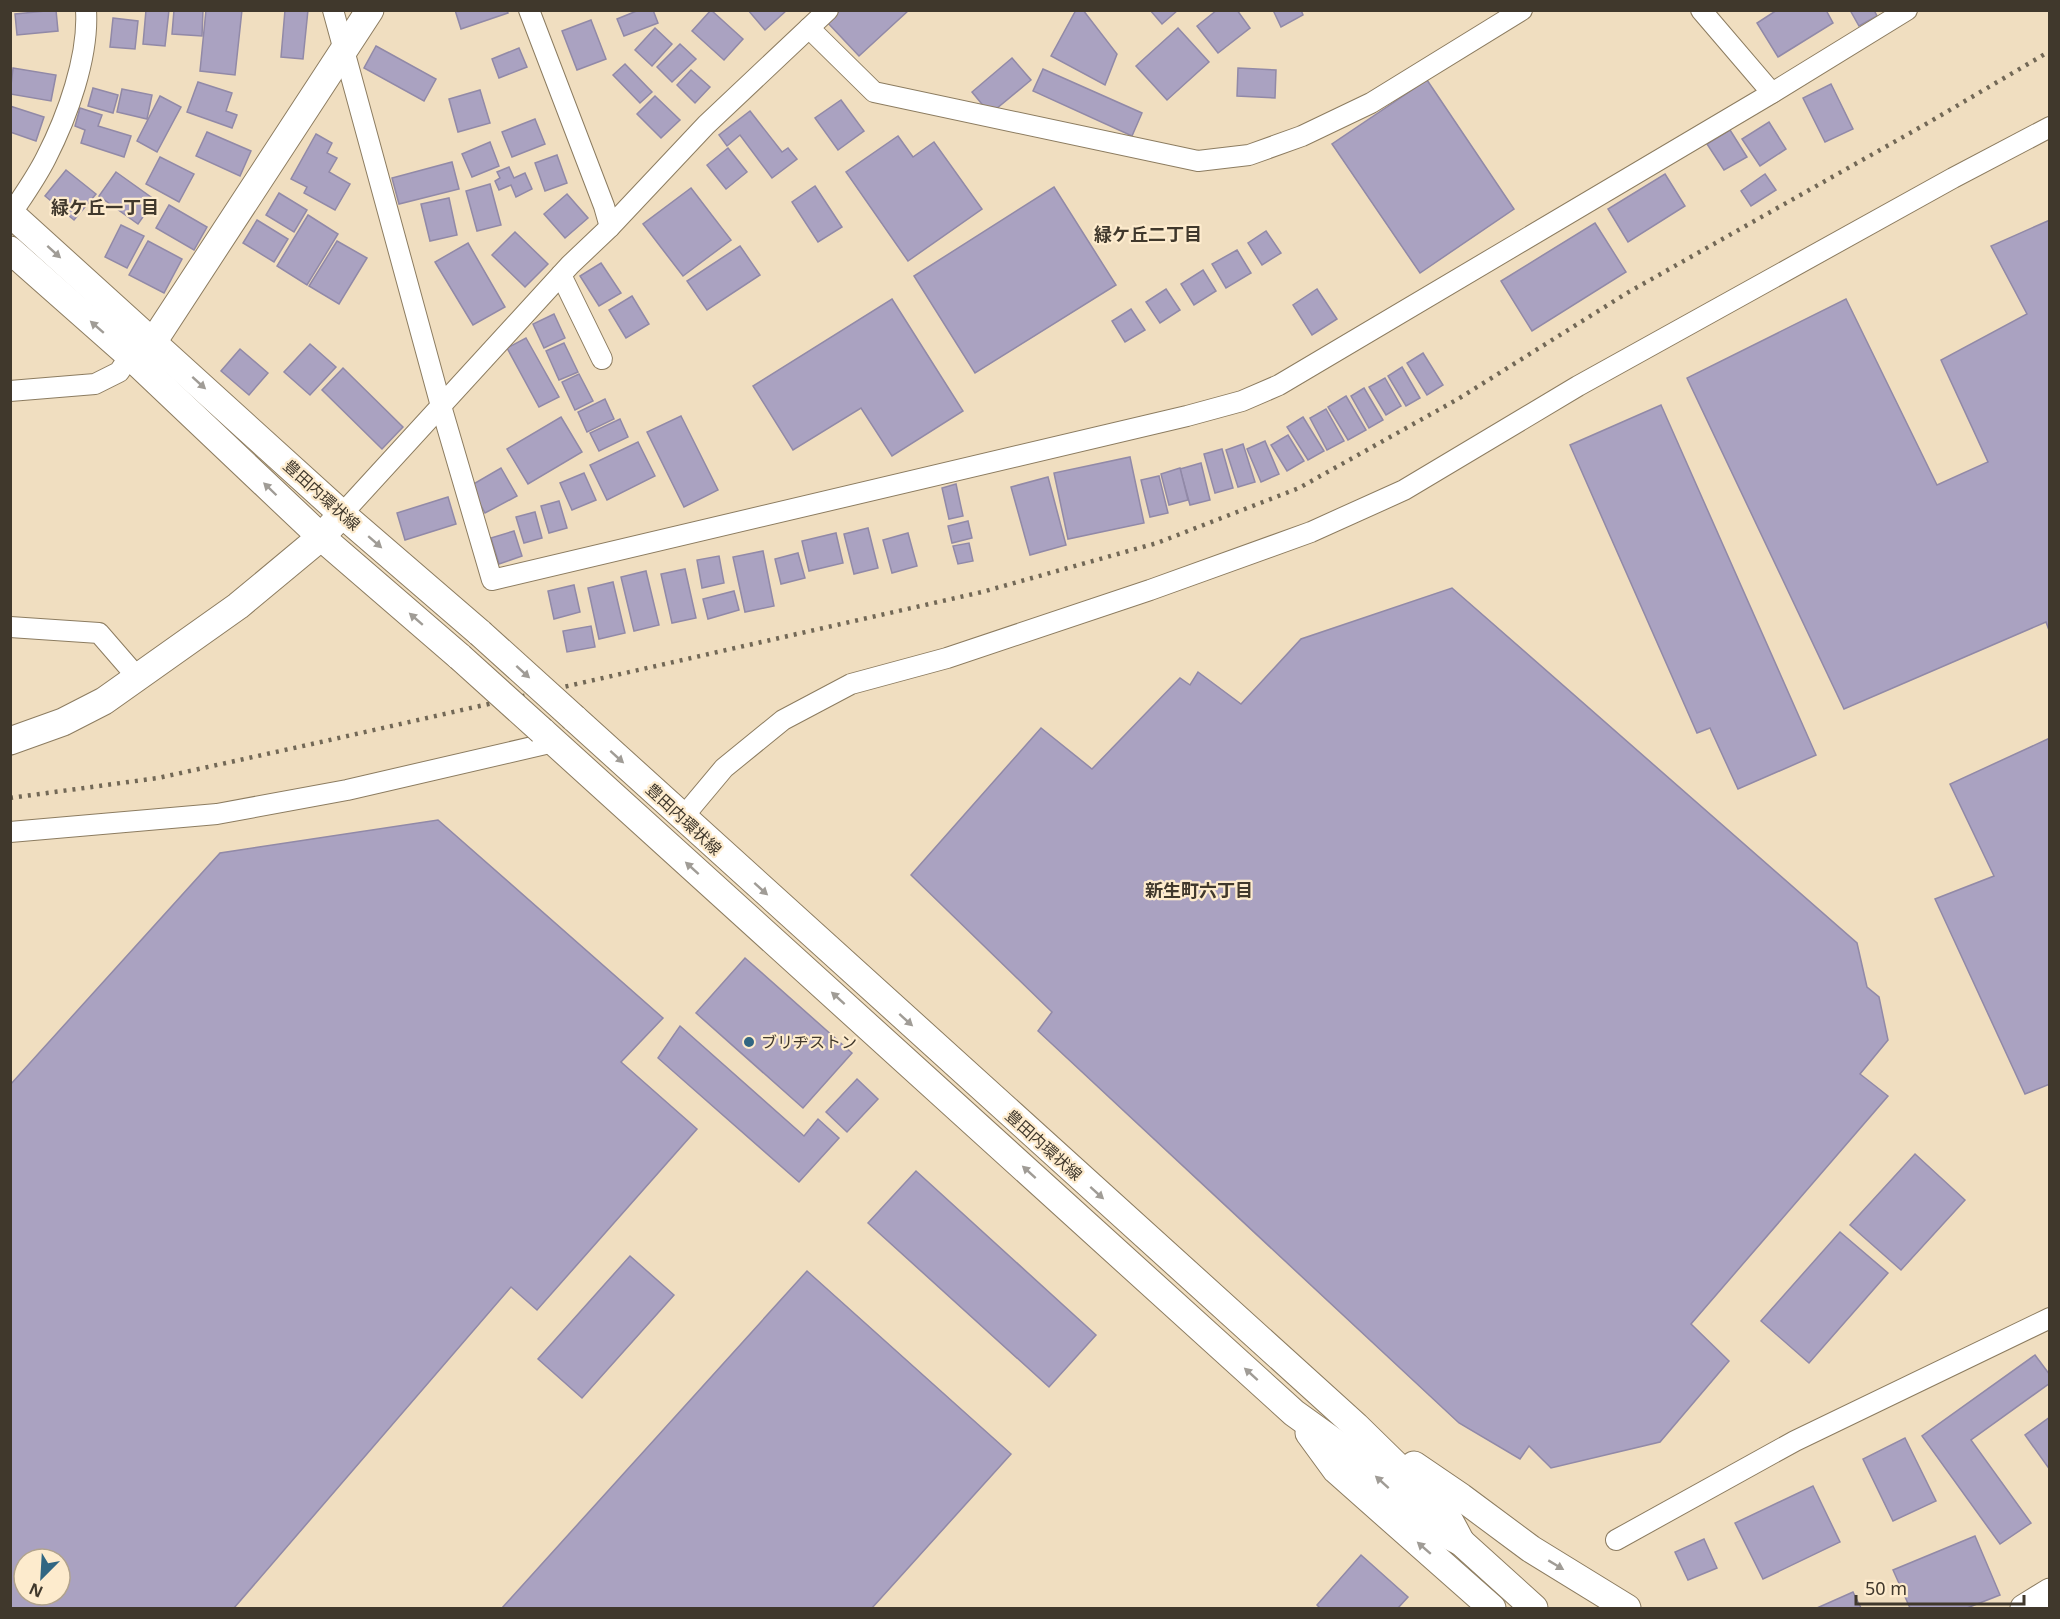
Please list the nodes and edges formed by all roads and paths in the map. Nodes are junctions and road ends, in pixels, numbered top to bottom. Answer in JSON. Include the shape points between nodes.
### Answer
{"nodes":[{"id":1,"x":86,"y":10,"type":"edge"},
{"id":2,"x":333,"y":10,"type":"edge"},
{"id":3,"x":370,"y":10,"type":"edge"},
{"id":4,"x":529,"y":10,"type":"edge"},
{"id":5,"x":828,"y":10,"type":"edge"},
{"id":6,"x":1522,"y":10,"type":"edge"},
{"id":7,"x":1701,"y":10,"type":"edge"},
{"id":8,"x":1907,"y":10,"type":"edge"},
{"id":9,"x":809,"y":28,"type":"junction"},
{"id":10,"x":345,"y":50,"type":"junction"},
{"id":11,"x":1772,"y":93,"type":"junction"},
{"id":12,"x":2049,"y":127,"type":"edge"},
{"id":13,"x":11,"y":214,"type":"edge"},
{"id":14,"x":610,"y":227,"type":"junction"},
{"id":15,"x":10,"y":250,"type":"edge"},
{"id":16,"x":561,"y":275,"type":"junction"},
{"id":17,"x":153,"y":342,"type":"junction"},
{"id":18,"x":130,"y":356,"type":"junction"},
{"id":19,"x":602,"y":359,"type":"dead end"},
{"id":20,"x":10,"y":391,"type":"edge"},
{"id":21,"x":441,"y":406,"type":"junction"},
{"id":22,"x":342,"y":514,"type":"junction"},
{"id":23,"x":321,"y":537,"type":"junction"},
{"id":24,"x":10,"y":627,"type":"edge"},
{"id":25,"x":138,"y":678,"type":"junction"},
{"id":26,"x":548,"y":737,"type":"junction"},
{"id":27,"x":10,"y":741,"type":"edge"},
{"id":28,"x":682,"y":817,"type":"junction"},
{"id":29,"x":10,"y":832,"type":"edge"},
{"id":30,"x":2049,"y":1318,"type":"edge"},
{"id":31,"x":1294,"y":1413,"type":"junction"},
{"id":32,"x":1356,"y":1426,"type":"junction"},
{"id":33,"x":1616,"y":1540,"type":"dead end"},
{"id":34,"x":1461,"y":1542,"type":"junction"},
{"id":35,"x":2049,"y":1592,"type":"edge"},
{"id":36,"x":1492,"y":1608,"type":"edge"},
{"id":37,"x":1534,"y":1608,"type":"edge"},
{"id":38,"x":1628,"y":1608,"type":"edge"},
{"id":39,"x":2024,"y":1608,"type":"edge"}],
"edges":[{"from":1,"to":13,"type":"street","via":[[83,49],[63,119],[46,160]]},
{"from":2,"to":10,"type":"street"},
{"from":3,"to":10,"type":"street"},
{"from":4,"to":14,"type":"street"},
{"from":5,"to":9,"type":"street"},
{"from":6,"to":9,"type":"street","via":[[1371,103],[1302,136],[1249,155],[1198,161],[874,93]]},
{"from":7,"to":11,"type":"street"},
{"from":8,"to":11,"type":"street"},
{"from":9,"to":14,"type":"street","via":[[706,125]]},
{"from":10,"to":17,"type":"street"},
{"from":10,"to":21,"type":"street"},
{"from":11,"to":21,"type":"street","via":[[1280,385],[1242,401],[527,572],[492,580]]},
{"from":12,"to":28,"type":"street","via":[[1578,386],[1404,490],[1311,531],[1150,590],[947,658],[851,684],[783,720],[724,768]]},
{"from":13,"to":17,"type":"street","name":"豊田内環状線","one_way":true},
{"from":14,"to":16,"type":"street"},
{"from":18,"to":15,"type":"street","name":"豊田内環状線","one_way":true},
{"from":16,"to":19,"type":"street"},
{"from":16,"to":21,"type":"street"},
{"from":17,"to":22,"type":"street","name":"豊田内環状線","one_way":true},
{"from":18,"to":20,"type":"street","via":[[118,372],[95,384]]},
{"from":23,"to":18,"type":"street","name":"豊田内環状線","one_way":true},
{"from":21,"to":22,"type":"street"},
{"from":22,"to":23,"type":"street"},
{"from":22,"to":28,"type":"street","name":"豊田内環状線","one_way":true,"bridge":true},
{"from":23,"to":25,"type":"street","via":[[238,606]]},
{"from":26,"to":23,"type":"street","name":"豊田内環状線","one_way":true,"bridge":true},
{"from":24,"to":25,"type":"street","via":[[99,633]]},
{"from":25,"to":27,"type":"street","via":[[63,722]]},
{"from":26,"to":29,"type":"street","via":[[346,790],[217,814]]},
{"from":31,"to":26,"type":"street","name":"豊田内環状線","one_way":true},
{"from":28,"to":32,"type":"street","name":"豊田内環状線","one_way":true},
{"from":30,"to":33,"type":"street","via":[[1795,1441]]},
{"from":34,"to":31,"type":"street","one_way":true,"via":[[1432,1527],[1351,1454]]},
{"from":36,"to":31,"type":"street","one_way":true,"via":[[1336,1470]]},
{"from":32,"to":34,"type":"street","via":[[1446,1514]]},
{"from":32,"to":38,"type":"street","one_way":true,"via":[[1531,1550]]},
{"from":34,"to":37,"type":"street"},
{"from":35,"to":39,"type":"street"}]}
